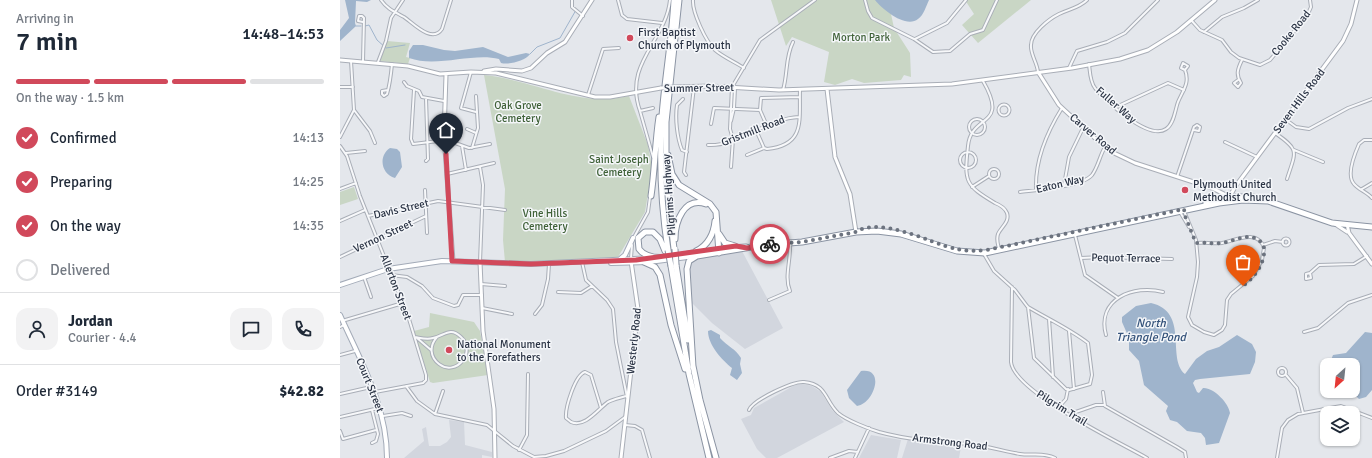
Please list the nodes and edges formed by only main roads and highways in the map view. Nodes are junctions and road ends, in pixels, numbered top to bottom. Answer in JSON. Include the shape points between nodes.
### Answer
{"nodes":[{"id":1,"x":592,"y":0,"type":"edge"},
{"id":2,"x":674,"y":0,"type":"edge"},
{"id":3,"x":678,"y":0,"type":"edge"},
{"id":4,"x":1215,"y":0,"type":"edge"},
{"id":5,"x":1357,"y":0,"type":"edge"},
{"id":6,"x":340,"y":60,"type":"edge"},
{"id":7,"x":482,"y":72,"type":"junction"},
{"id":8,"x":1038,"y":72,"type":"junction"},
{"id":9,"x":446,"y":74,"type":"junction"},
{"id":10,"x":827,"y":89,"type":"junction"},
{"id":11,"x":662,"y":90,"type":"junction"},
{"id":12,"x":667,"y":108,"type":"junction"},
{"id":13,"x":651,"y":196,"type":"road end"},
{"id":14,"x":1229,"y":197,"type":"junction"},
{"id":15,"x":1236,"y":201,"type":"junction"},
{"id":16,"x":1225,"y":202,"type":"junction"},
{"id":17,"x":1182,"y":211,"type":"junction"},
{"id":18,"x":1334,"y":224,"type":"junction"},
{"id":19,"x":1347,"y":225,"type":"junction"},
{"id":20,"x":1372,"y":226,"type":"edge"},
{"id":21,"x":718,"y":230,"type":"junction"},
{"id":22,"x":856,"y":232,"type":"junction"},
{"id":23,"x":1349,"y":233,"type":"junction"},
{"id":24,"x":633,"y":238,"type":"road end"},
{"id":25,"x":736,"y":246,"type":"junction"},
{"id":26,"x":747,"y":248,"type":"junction"},
{"id":27,"x":670,"y":250,"type":"junction"},
{"id":28,"x":719,"y":251,"type":"junction"},
{"id":29,"x":689,"y":254,"type":"junction"},
{"id":30,"x":697,"y":256,"type":"junction"},
{"id":31,"x":660,"y":257,"type":"junction"},
{"id":32,"x":618,"y":260,"type":"junction"},
{"id":33,"x":452,"y":261,"type":"junction"},
{"id":34,"x":582,"y":261,"type":"junction"},
{"id":35,"x":631,"y":261,"type":"junction"},
{"id":36,"x":480,"y":262,"type":"junction"},
{"id":37,"x":644,"y":262,"type":"junction"},
{"id":38,"x":1372,"y":264,"type":"edge"},
{"id":39,"x":672,"y":266,"type":"junction"},
{"id":40,"x":340,"y":284,"type":"edge"},
{"id":41,"x":340,"y":315,"type":"edge"},
{"id":42,"x":342,"y":326,"type":"edge"},
{"id":43,"x":693,"y":368,"type":"junction"},
{"id":44,"x":692,"y":392,"type":"junction"},
{"id":45,"x":387,"y":458,"type":"edge"},
{"id":46,"x":495,"y":458,"type":"edge"},
{"id":47,"x":621,"y":458,"type":"edge"},
{"id":48,"x":709,"y":458,"type":"edge"},
{"id":49,"x":716,"y":458,"type":"edge"}],
"edges":[{"from":1,"to":7,"type":"main road","via":[[565,42],[547,53],[531,68],[522,71],[496,69]]},
{"from":2,"to":11,"type":"highway","name":"Pilgrims Highway"},
{"from":3,"to":12,"type":"highway","name":"Pilgrims Highway"},
{"from":4,"to":8,"type":"main road","name":"Summer Street","via":[[1165,41],[1148,50],[1131,56]]},
{"from":5,"to":14,"type":"main road","name":"Seven Hills Road","via":[[1351,24],[1343,41]]},
{"from":6,"to":9,"type":"main road","name":"Summer Street","via":[[378,62]]},
{"from":7,"to":9,"type":"main road","name":"Summer Street"},
{"from":7,"to":11,"type":"main road","name":"Summer Street","via":[[510,76],[588,96],[610,97]]},
{"from":8,"to":10,"type":"main road","name":"Summer Street","via":[[983,81]]},
{"from":8,"to":14,"type":"main road","name":"Carver Road","via":[[1062,108],[1105,146],[1135,164],[1212,188]]},
{"from":9,"to":33,"type":"main road","via":[[444,141]]},
{"from":10,"to":11,"type":"main road","name":"Summer Street","bridge":true,"via":[[694,86]]},
{"from":10,"to":22,"type":"main road","via":[[834,151],[850,194]]},
{"from":11,"to":13,"type":"highway"},
{"from":11,"to":27,"type":"highway","name":"Pilgrims Highway","via":[[661,183]]},
{"from":12,"to":21,"type":"highway","via":[[668,151],[672,174],[682,188],[714,208]]},
{"from":12,"to":27,"type":"highway","name":"Pilgrims Highway","via":[[666,178]]},
{"from":14,"to":15,"type":"main road"},
{"from":14,"to":16,"type":"main road","name":"Seven Hills Road"},
{"from":14,"to":17,"type":"highway"},
{"from":14,"to":19,"type":"highway","name":"Carver Road","via":[[1274,200]]},
{"from":15,"to":16,"type":"highway","name":"Carver Road"},
{"from":15,"to":18,"type":"highway","name":"Carver Road","via":[[1273,202]]},
{"from":16,"to":17,"type":"highway","name":"Carver Road"},
{"from":17,"to":22,"type":"highway","via":[[984,252],[957,251],[896,233]]},
{"from":18,"to":19,"type":"highway","name":"Carver Road"},
{"from":18,"to":23,"type":"main road"},
{"from":19,"to":20,"type":"highway","name":"Carver Road"},
{"from":19,"to":23,"type":"main road"},
{"from":21,"to":25,"type":"highway","via":[[724,241]]},
{"from":21,"to":28,"type":"highway"},
{"from":22,"to":26,"type":"highway"},
{"from":23,"to":38,"type":"main road"},
{"from":24,"to":32,"type":"main road","via":[[625,255]]},
{"from":25,"to":26,"type":"highway"},
{"from":25,"to":28,"type":"highway"},
{"from":26,"to":28,"type":"highway"},
{"from":27,"to":29,"type":"highway","via":[[682,212],[693,204],[704,203],[714,213],[714,228],[704,246]]},
{"from":27,"to":31,"type":"highway","via":[[653,232],[645,232],[639,236],[637,245],[640,252]]},
{"from":27,"to":39,"type":"highway"},
{"from":27,"to":39,"type":"highway","bridge":true},
{"from":28,"to":29,"type":"highway"},
{"from":28,"to":30,"type":"highway"},
{"from":29,"to":31,"type":"highway"},
{"from":30,"to":37,"type":"main road"},
{"from":30,"to":43,"type":"highway","via":[[690,260],[687,269]]},
{"from":31,"to":35,"type":"main road"},
{"from":32,"to":34,"type":"main road"},
{"from":32,"to":35,"type":"main road"},
{"from":33,"to":36,"type":"main road"},
{"from":33,"to":40,"type":"main road","via":[[388,268]]},
{"from":34,"to":35,"type":"main road"},
{"from":34,"to":36,"type":"main road"},
{"from":35,"to":37,"type":"main road"},
{"from":35,"to":47,"type":"main road","name":"Westerly Road","via":[[638,306]]},
{"from":36,"to":46,"type":"main road","via":[[483,332],[492,393]]},
{"from":37,"to":44,"type":"highway","via":[[655,267],[660,275],[673,331]]},
{"from":39,"to":43,"type":"highway"},
{"from":39,"to":44,"type":"highway"},
{"from":41,"to":42,"type":"main road","name":"Court Street"},
{"from":42,"to":45,"type":"main road","name":"Court Street","via":[[375,392],[386,431]]},
{"from":43,"to":49,"type":"highway"},
{"from":44,"to":48,"type":"highway"}]}
